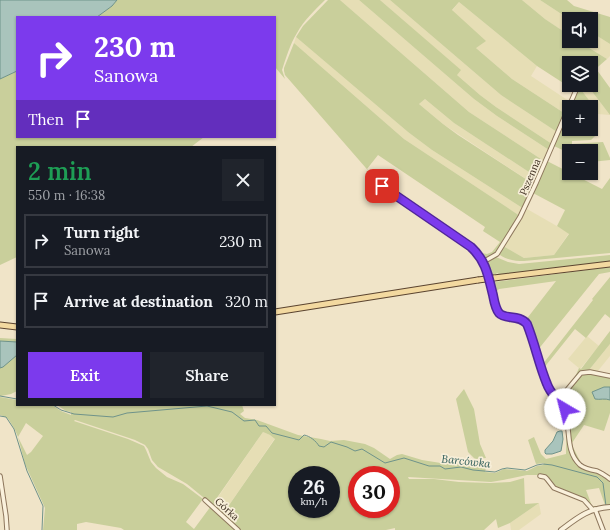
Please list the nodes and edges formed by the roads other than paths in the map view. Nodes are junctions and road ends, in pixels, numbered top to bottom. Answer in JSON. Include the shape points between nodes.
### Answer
{"nodes":[{"id":1,"x":575,"y":92,"type":"edge"},
{"id":2,"x":382,"y":186,"type":"dead end"},
{"id":3,"x":484,"y":262,"type":"junction"},
{"id":4,"x":610,"y":264,"type":"edge"},
{"id":5,"x":276,"y":312,"type":"edge"},
{"id":6,"x":0,"y":325,"type":"edge"},
{"id":7,"x":16,"y":327,"type":"edge"},
{"id":8,"x":610,"y":376,"type":"edge"},
{"id":9,"x":564,"y":410,"type":"junction"},
{"id":10,"x":0,"y":476,"type":"edge"},
{"id":11,"x":540,"y":476,"type":"dead end"},
{"id":12,"x":610,"y":479,"type":"edge"},
{"id":13,"x":205,"y":500,"type":"dead end"},
{"id":14,"x":610,"y":507,"type":"edge"},
{"id":15,"x":594,"y":510,"type":"junction"},
{"id":16,"x":7,"y":530,"type":"edge"},
{"id":17,"x":238,"y":530,"type":"edge"},
{"id":18,"x":561,"y":530,"type":"edge"},
{"id":19,"x":603,"y":530,"type":"edge"}],
"edges":[{"from":1,"to":3,"type":"street","name":"Pszenna","via":[[520,217],[497,254]]},
{"from":2,"to":3,"type":"street","via":[[471,247]]},
{"from":3,"to":9,"type":"street","via":[[498,311],[502,316],[519,318],[527,324],[547,385]]},
{"from":4,"to":5,"type":"main road","bridge":true,"via":[[478,280]]},
{"from":6,"to":7,"type":"main road"},
{"from":8,"to":9,"type":"street","via":[[581,373],[565,393]]},
{"from":9,"to":12,"type":"street","via":[[569,445],[574,457],[585,468]]},
{"from":10,"to":16,"type":"street"},
{"from":11,"to":15,"type":"street","via":[[548,479],[554,488],[584,500]]},
{"from":13,"to":17,"type":"street","name":"Górka"},
{"from":14,"to":15,"type":"street"},
{"from":15,"to":18,"type":"street"},
{"from":15,"to":19,"type":"street"}]}
